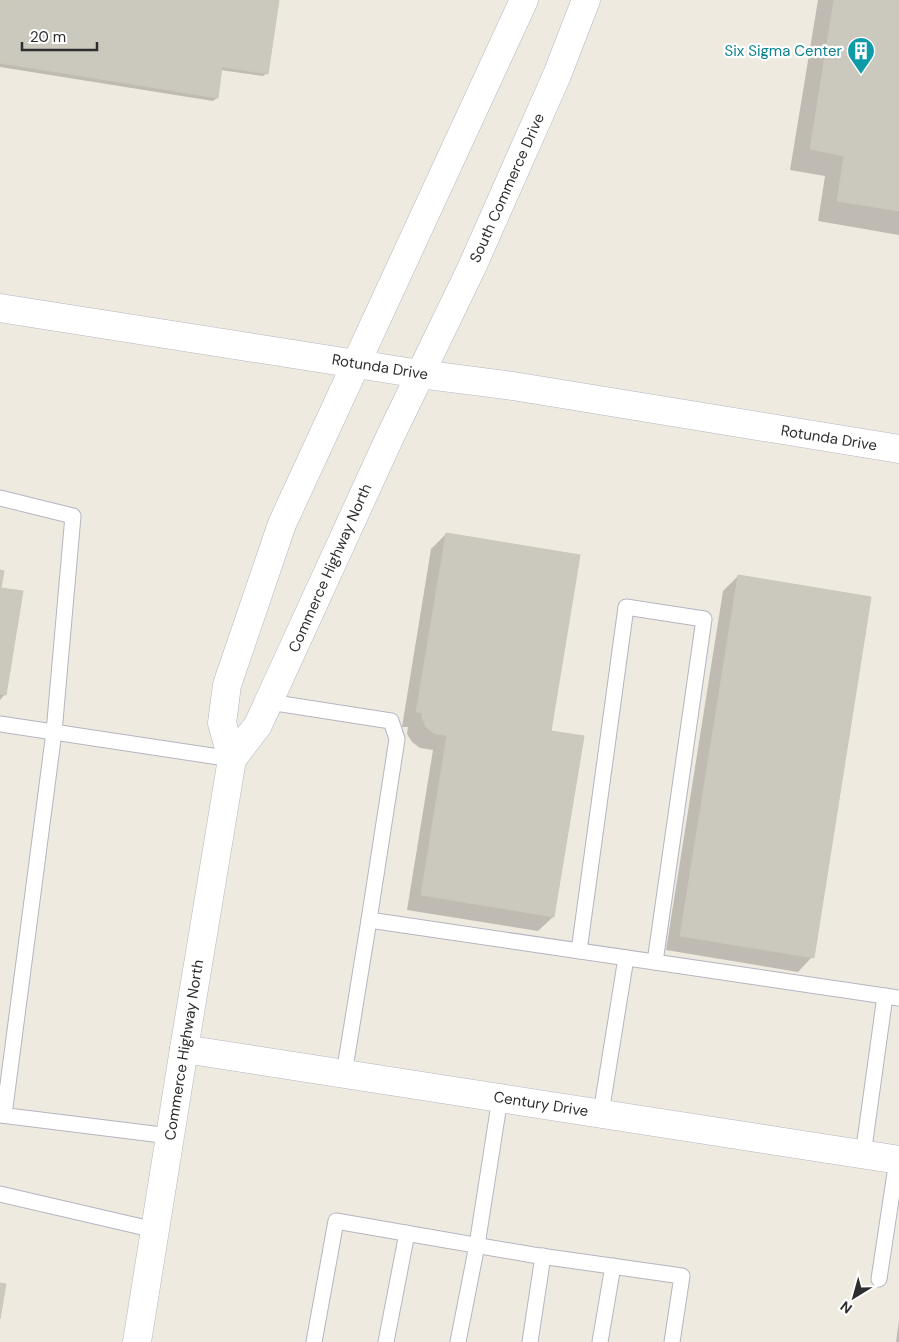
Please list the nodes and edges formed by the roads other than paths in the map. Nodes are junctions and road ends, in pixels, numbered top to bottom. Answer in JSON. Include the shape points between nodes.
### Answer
{"nodes":[{"id":1,"x":524,"y":0,"type":"edge"},
{"id":2,"x":586,"y":0,"type":"edge"},
{"id":3,"x":0,"y":308,"type":"edge"},
{"id":4,"x":357,"y":364,"type":"junction"},
{"id":5,"x":420,"y":374,"type":"junction"},
{"id":6,"x":760,"y":427,"type":"junction"},
{"id":7,"x":899,"y":430,"type":"edge"},
{"id":8,"x":899,"y":449,"type":"edge"},
{"id":9,"x":899,"y":462,"type":"edge"},
{"id":10,"x":0,"y":498,"type":"edge"},
{"id":11,"x":269,"y":702,"type":"junction"},
{"id":12,"x":0,"y":724,"type":"edge"},
{"id":13,"x":54,"y":732,"type":"junction"},
{"id":14,"x":232,"y":759,"type":"junction"},
{"id":15,"x":369,"y":920,"type":"junction"},
{"id":16,"x":579,"y":951,"type":"junction"},
{"id":17,"x":626,"y":958,"type":"junction"},
{"id":18,"x":656,"y":962,"type":"junction"},
{"id":19,"x":892,"y":997,"type":"edge"},
{"id":20,"x":184,"y":1049,"type":"junction"},
{"id":21,"x":344,"y":1074,"type":"junction"},
{"id":22,"x":500,"y":1098,"type":"junction"},
{"id":23,"x":601,"y":1114,"type":"junction"},
{"id":24,"x":2,"y":1115,"type":"edge"},
{"id":25,"x":170,"y":1136,"type":"junction"},
{"id":26,"x":863,"y":1154,"type":"junction"},
{"id":27,"x":898,"y":1160,"type":"edge"},
{"id":28,"x":0,"y":1194,"type":"edge"},
{"id":29,"x":155,"y":1230,"type":"junction"},
{"id":30,"x":407,"y":1233,"type":"junction"},
{"id":31,"x":477,"y":1245,"type":"junction"},
{"id":32,"x":543,"y":1256,"type":"junction"},
{"id":33,"x":613,"y":1266,"type":"junction"},
{"id":34,"x":878,"y":1278,"type":"dead end"},
{"id":35,"x":137,"y":1342,"type":"edge"},
{"id":36,"x":314,"y":1342,"type":"edge"},
{"id":37,"x":386,"y":1342,"type":"edge"},
{"id":38,"x":458,"y":1342,"type":"edge"},
{"id":39,"x":530,"y":1342,"type":"edge"},
{"id":40,"x":600,"y":1342,"type":"edge"},
{"id":41,"x":672,"y":1342,"type":"edge"}],
"edges":[{"from":1,"to":4,"type":"street"},
{"from":2,"to":5,"type":"street","name":"South Commerce Drive","via":[[506,191]]},
{"from":3,"to":4,"type":"street","name":"Rotunda Drive"},
{"from":4,"to":5,"type":"street","name":"Rotunda Drive"},
{"from":4,"to":14,"type":"street","name":"Commerce Highway North","via":[[282,524],[227,685],[222,723]]},
{"from":5,"to":6,"type":"street","name":"Rotunda Drive"},
{"from":5,"to":11,"type":"street","name":"Commerce Highway North"},
{"from":6,"to":7,"type":"street","name":"Rotunda Drive"},
{"from":6,"to":8,"type":"street","name":"Rotunda Drive"},
{"from":6,"to":9,"type":"street","via":[[867,457]]},
{"from":10,"to":13,"type":"lane","via":[[73,516]]},
{"from":11,"to":14,"type":"street","name":"Commerce Highway North","via":[[258,725]]},
{"from":11,"to":15,"type":"lane","via":[[391,722],[397,739]]},
{"from":12,"to":13,"type":"lane"},
{"from":13,"to":14,"type":"lane"},
{"from":13,"to":24,"type":"lane"},
{"from":14,"to":20,"type":"street","name":"Commerce Highway North"},
{"from":15,"to":16,"type":"lane"},
{"from":15,"to":21,"type":"lane"},
{"from":16,"to":17,"type":"lane"},
{"from":16,"to":18,"type":"lane","via":[[626,607],[704,619]]},
{"from":17,"to":18,"type":"lane"},
{"from":17,"to":23,"type":"lane"},
{"from":18,"to":19,"type":"lane"},
{"from":19,"to":26,"type":"lane"},
{"from":20,"to":21,"type":"street","name":"Century Drive"},
{"from":20,"to":25,"type":"street","name":"Commerce Highway North"},
{"from":21,"to":22,"type":"street","name":"Century Drive"},
{"from":22,"to":23,"type":"street","name":"Century Drive"},
{"from":22,"to":31,"type":"lane"},
{"from":23,"to":26,"type":"street","name":"Century Drive"},
{"from":24,"to":25,"type":"lane"},
{"from":25,"to":29,"type":"street","name":"Commerce Highway North"},
{"from":26,"to":27,"type":"street","name":"Century Drive"},
{"from":27,"to":34,"type":"lane"},
{"from":28,"to":29,"type":"lane"},
{"from":29,"to":35,"type":"street","name":"Commerce Highway North"},
{"from":30,"to":31,"type":"lane"},
{"from":30,"to":36,"type":"lane","via":[[336,1221]]},
{"from":30,"to":37,"type":"lane"},
{"from":31,"to":32,"type":"lane"},
{"from":31,"to":38,"type":"lane"},
{"from":32,"to":33,"type":"lane"},
{"from":32,"to":39,"type":"lane"},
{"from":33,"to":40,"type":"lane"},
{"from":33,"to":41,"type":"lane","via":[[682,1276]]}]}
